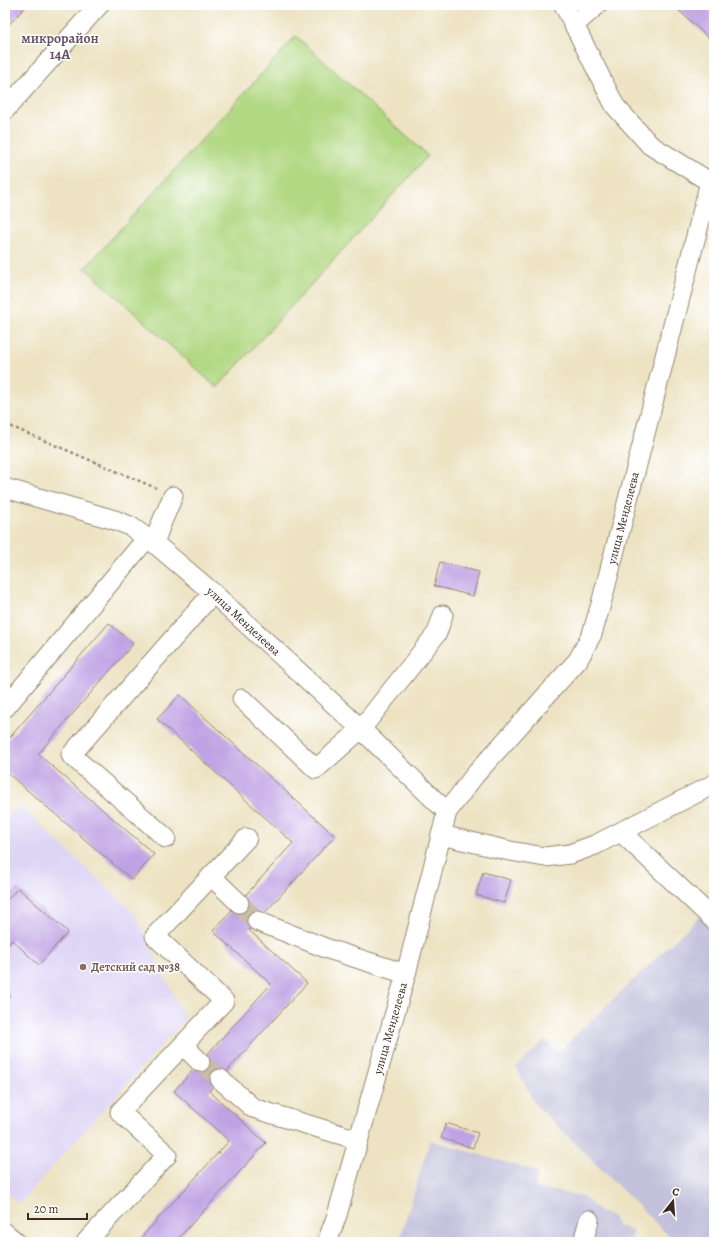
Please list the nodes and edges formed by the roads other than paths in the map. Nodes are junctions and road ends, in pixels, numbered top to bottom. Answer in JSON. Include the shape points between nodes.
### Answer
{"nodes":[{"id":1,"x":99,"y":5,"type":"edge"},
{"id":2,"x":564,"y":5,"type":"edge"},
{"id":3,"x":597,"y":5,"type":"edge"},
{"id":4,"x":574,"y":25,"type":"junction"},
{"id":5,"x":5,"y":110,"type":"edge"},
{"id":6,"x":712,"y":181,"type":"edge"},
{"id":7,"x":5,"y":488,"type":"edge"},
{"id":8,"x":173,"y":496,"type":"road end"},
{"id":9,"x":150,"y":541,"type":"junction"},
{"id":10,"x":213,"y":593,"type":"junction"},
{"id":11,"x":443,"y":615,"type":"dead end"},
{"id":12,"x":242,"y":699,"type":"dead end"},
{"id":13,"x":5,"y":708,"type":"edge"},
{"id":14,"x":361,"y":729,"type":"junction"},
{"id":15,"x":714,"y":784,"type":"edge"},
{"id":16,"x":447,"y":812,"type":"junction"},
{"id":17,"x":621,"y":832,"type":"junction"},
{"id":18,"x":442,"y":835,"type":"junction"},
{"id":19,"x":166,"y":838,"type":"dead end"},
{"id":20,"x":247,"y":838,"type":"dead end"},
{"id":21,"x":211,"y":876,"type":"junction"},
{"id":22,"x":239,"y":903,"type":"tunnel mouth"},
{"id":23,"x":714,"y":920,"type":"edge"},
{"id":24,"x":257,"y":921,"type":"tunnel mouth"},
{"id":25,"x":406,"y":974,"type":"junction"},
{"id":26,"x":182,"y":1045,"type":"junction"},
{"id":27,"x":200,"y":1062,"type":"tunnel mouth"},
{"id":28,"x":220,"y":1079,"type":"tunnel mouth"},
{"id":29,"x":358,"y":1140,"type":"junction"},
{"id":30,"x":589,"y":1220,"type":"dead end"},
{"id":31,"x":5,"y":1233,"type":"edge"},
{"id":32,"x":16,"y":1242,"type":"edge"},
{"id":33,"x":86,"y":1242,"type":"edge"},
{"id":34,"x":327,"y":1242,"type":"edge"},
{"id":35,"x":583,"y":1242,"type":"edge"}],
"edges":[{"from":1,"to":5,"type":"street"},
{"from":2,"to":4,"type":"street"},
{"from":3,"to":4,"type":"street"},
{"from":4,"to":6,"type":"street","via":[[615,106],[650,145]]},
{"from":6,"to":16,"type":"street","name":"улица Менделеева","via":[[592,634],[578,660],[474,776]]},
{"from":7,"to":9,"type":"street","name":"улица Менделеева","via":[[115,520],[130,526]]},
{"from":8,"to":9,"type":"street","via":[[161,524]]},
{"from":9,"to":10,"type":"street","name":"улица Менделеева"},
{"from":9,"to":13,"type":"street"},
{"from":10,"to":14,"type":"street","name":"улица Менделеева"},
{"from":10,"to":19,"type":"street","via":[[71,756]]},
{"from":11,"to":14,"type":"street","via":[[437,633]]},
{"from":12,"to":14,"type":"street","via":[[316,769]]},
{"from":14,"to":16,"type":"street","name":"улица Менделеева"},
{"from":15,"to":17,"type":"street"},
{"from":16,"to":18,"type":"street","name":"улица Менделеева"},
{"from":17,"to":18,"type":"street","via":[[570,854],[545,857]]},
{"from":17,"to":23,"type":"street"},
{"from":18,"to":25,"type":"street","name":"улица Менделеева"},
{"from":20,"to":21,"type":"street"},
{"from":21,"to":22,"type":"street"},
{"from":21,"to":26,"type":"street","via":[[155,936],[224,1001]]},
{"from":24,"to":25,"type":"street"},
{"from":25,"to":29,"type":"street","name":"улица Менделеева"},
{"from":26,"to":27,"type":"street"},
{"from":26,"to":33,"type":"street","via":[[120,1112],[167,1155]]},
{"from":28,"to":29,"type":"street","via":[[253,1108]]},
{"from":29,"to":34,"type":"street","name":"улица Менделеева"},
{"from":30,"to":35,"type":"street"},
{"from":31,"to":32,"type":"street"}]}
